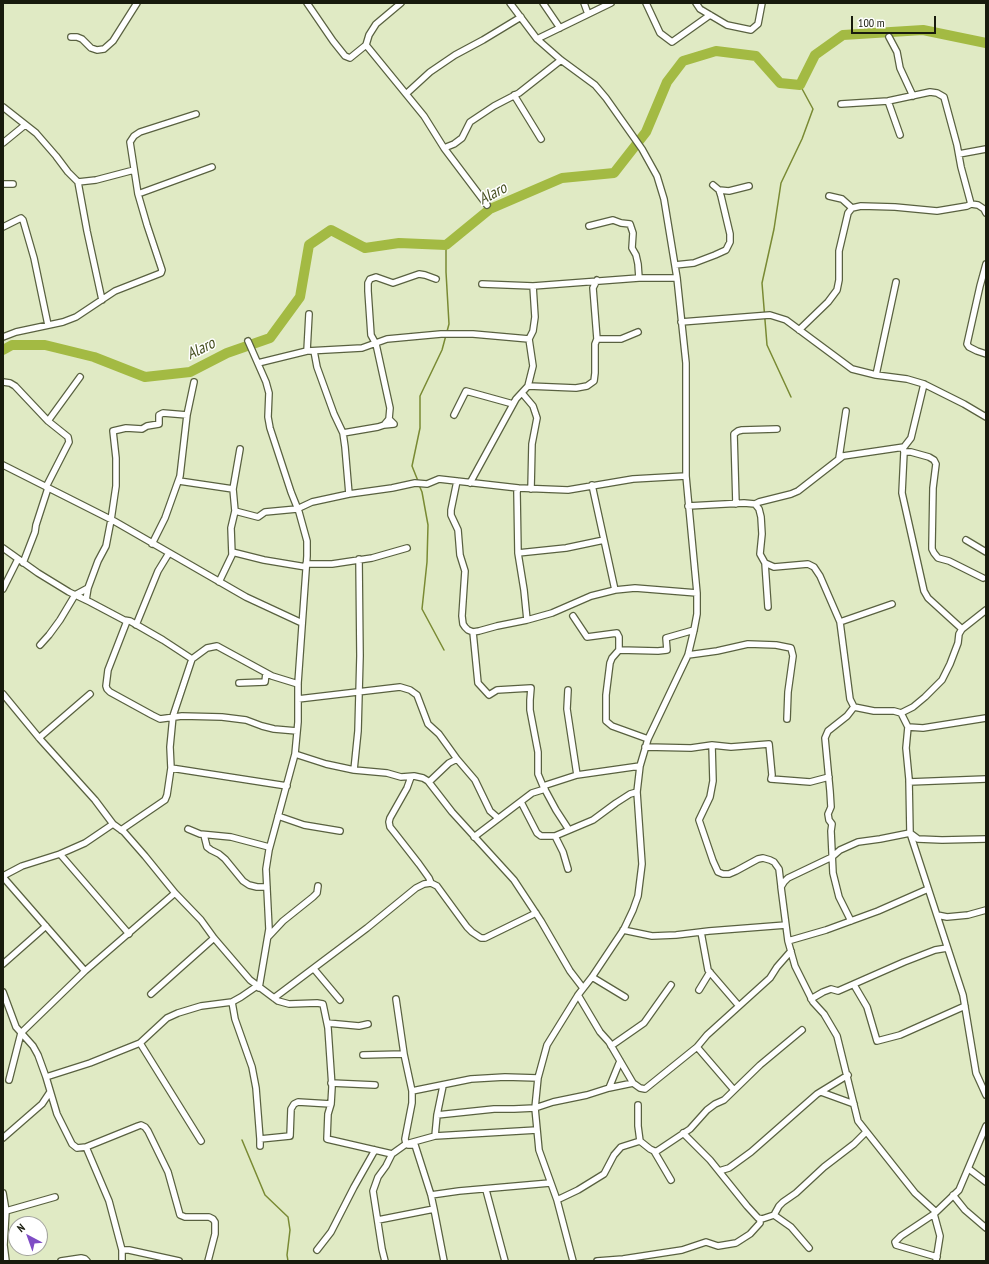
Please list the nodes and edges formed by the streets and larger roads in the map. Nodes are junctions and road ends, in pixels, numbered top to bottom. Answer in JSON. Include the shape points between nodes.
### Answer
{"nodes":[{"id":1,"x":137,"y":3,"type":"edge"},
{"id":2,"x":307,"y":3,"type":"edge"},
{"id":3,"x":401,"y":3,"type":"edge"},
{"id":4,"x":510,"y":3,"type":"edge"},
{"id":5,"x":543,"y":3,"type":"edge"},
{"id":6,"x":584,"y":3,"type":"edge"},
{"id":7,"x":611,"y":3,"type":"edge"},
{"id":8,"x":646,"y":3,"type":"edge"},
{"id":9,"x":696,"y":3,"type":"edge"},
{"id":10,"x":762,"y":3,"type":"edge"},
{"id":11,"x":588,"y":14,"type":"junction"},
{"id":12,"x":710,"y":15,"type":"junction"},
{"id":13,"x":521,"y":17,"type":"junction"},
{"id":14,"x":560,"y":28,"type":"junction"},
{"id":15,"x":72,"y":37,"type":"dead end"},
{"id":16,"x":888,"y":37,"type":"dead end"},
{"id":17,"x":537,"y":40,"type":"junction"},
{"id":18,"x":366,"y":45,"type":"junction"},
{"id":19,"x":561,"y":60,"type":"junction"},
{"id":20,"x":406,"y":94,"type":"junction"},
{"id":21,"x":514,"y":95,"type":"junction"},
{"id":22,"x":913,"y":96,"type":"junction"},
{"id":23,"x":888,"y":101,"type":"junction"},
{"id":24,"x":841,"y":104,"type":"dead end"},
{"id":25,"x":3,"y":107,"type":"edge"},
{"id":26,"x":196,"y":114,"type":"dead end"},
{"id":27,"x":25,"y":125,"type":"junction"},
{"id":28,"x":900,"y":135,"type":"dead end"},
{"id":29,"x":541,"y":139,"type":"dead end"},
{"id":30,"x":3,"y":143,"type":"edge"},
{"id":31,"x":444,"y":148,"type":"junction"},
{"id":32,"x":986,"y":149,"type":"edge"},
{"id":33,"x":959,"y":154,"type":"junction"},
{"id":34,"x":212,"y":167,"type":"dead end"},
{"id":35,"x":134,"y":170,"type":"junction"},
{"id":36,"x":78,"y":182,"type":"junction"},
{"id":37,"x":3,"y":184,"type":"edge"},
{"id":38,"x":13,"y":184,"type":"dead end"},
{"id":39,"x":713,"y":185,"type":"dead end"},
{"id":40,"x":749,"y":186,"type":"dead end"},
{"id":41,"x":719,"y":190,"type":"junction"},
{"id":42,"x":138,"y":194,"type":"junction"},
{"id":43,"x":829,"y":196,"type":"dead end"},
{"id":44,"x":972,"y":204,"type":"junction"},
{"id":45,"x":487,"y":205,"type":"dead end"},
{"id":46,"x":852,"y":208,"type":"junction"},
{"id":47,"x":986,"y":213,"type":"edge"},
{"id":48,"x":589,"y":226,"type":"dead end"},
{"id":49,"x":3,"y":227,"type":"edge"},
{"id":50,"x":986,"y":264,"type":"edge"},
{"id":51,"x":675,"y":265,"type":"junction"},
{"id":52,"x":639,"y":278,"type":"junction"},
{"id":53,"x":677,"y":278,"type":"junction"},
{"id":54,"x":436,"y":279,"type":"dead end"},
{"id":55,"x":597,"y":280,"type":"junction"},
{"id":56,"x":896,"y":282,"type":"dead end"},
{"id":57,"x":482,"y":284,"type":"dead end"},
{"id":58,"x":533,"y":286,"type":"junction"},
{"id":59,"x":102,"y":300,"type":"junction"},
{"id":60,"x":309,"y":314,"type":"dead end"},
{"id":61,"x":681,"y":322,"type":"junction"},
{"id":62,"x":48,"y":325,"type":"junction"},
{"id":63,"x":799,"y":330,"type":"junction"},
{"id":64,"x":638,"y":332,"type":"dead end"},
{"id":65,"x":3,"y":337,"type":"edge"},
{"id":66,"x":529,"y":339,"type":"junction"},
{"id":67,"x":597,"y":339,"type":"junction"},
{"id":68,"x":248,"y":341,"type":"dead end"},
{"id":69,"x":376,"y":344,"type":"junction"},
{"id":70,"x":314,"y":351,"type":"junction"},
{"id":71,"x":307,"y":352,"type":"junction"},
{"id":72,"x":986,"y":354,"type":"edge"},
{"id":73,"x":258,"y":363,"type":"junction"},
{"id":74,"x":876,"y":375,"type":"junction"},
{"id":75,"x":80,"y":377,"type":"dead end"},
{"id":76,"x":3,"y":382,"type":"edge"},
{"id":77,"x":194,"y":382,"type":"dead end"},
{"id":78,"x":924,"y":384,"type":"junction"},
{"id":79,"x":528,"y":386,"type":"junction"},
{"id":80,"x":522,"y":393,"type":"junction"},
{"id":81,"x":513,"y":404,"type":"junction"},
{"id":82,"x":846,"y":411,"type":"dead end"},
{"id":83,"x":187,"y":414,"type":"junction"},
{"id":84,"x":454,"y":415,"type":"dead end"},
{"id":85,"x":986,"y":417,"type":"edge"},
{"id":86,"x":48,"y":422,"type":"junction"},
{"id":87,"x":777,"y":429,"type":"dead end"},
{"id":88,"x":343,"y":433,"type":"junction"},
{"id":89,"x":240,"y":449,"type":"dead end"},
{"id":90,"x":904,"y":450,"type":"junction"},
{"id":91,"x":839,"y":458,"type":"junction"},
{"id":92,"x":3,"y":465,"type":"edge"},
{"id":93,"x":686,"y":476,"type":"junction"},
{"id":94,"x":179,"y":481,"type":"junction"},
{"id":95,"x":457,"y":481,"type":"junction"},
{"id":96,"x":470,"y":483,"type":"junction"},
{"id":97,"x":592,"y":485,"type":"junction"},
{"id":98,"x":47,"y":488,"type":"junction"},
{"id":99,"x":518,"y":488,"type":"junction"},
{"id":100,"x":233,"y":489,"type":"junction"},
{"id":101,"x":531,"y":489,"type":"junction"},
{"id":102,"x":349,"y":494,"type":"junction"},
{"id":103,"x":736,"y":504,"type":"junction"},
{"id":104,"x":755,"y":504,"type":"junction"},
{"id":105,"x":688,"y":506,"type":"junction"},
{"id":106,"x":297,"y":508,"type":"junction"},
{"id":107,"x":235,"y":511,"type":"junction"},
{"id":108,"x":111,"y":520,"type":"junction"},
{"id":109,"x":604,"y":540,"type":"junction"},
{"id":110,"x":966,"y":540,"type":"dead end"},
{"id":111,"x":152,"y":544,"type":"junction"},
{"id":112,"x":3,"y":548,"type":"edge"},
{"id":113,"x":407,"y":548,"type":"dead end"},
{"id":114,"x":232,"y":552,"type":"junction"},
{"id":115,"x":986,"y":552,"type":"edge"},
{"id":116,"x":169,"y":553,"type":"junction"},
{"id":117,"x":518,"y":553,"type":"junction"},
{"id":118,"x":359,"y":560,"type":"junction"},
{"id":119,"x":21,"y":561,"type":"junction"},
{"id":120,"x":764,"y":563,"type":"junction"},
{"id":121,"x":306,"y":566,"type":"junction"},
{"id":122,"x":984,"y":578,"type":"dead end"},
{"id":123,"x":219,"y":582,"type":"junction"},
{"id":124,"x":88,"y":588,"type":"junction"},
{"id":125,"x":3,"y":589,"type":"edge"},
{"id":126,"x":615,"y":590,"type":"junction"},
{"id":127,"x":697,"y":593,"type":"junction"},
{"id":128,"x":75,"y":595,"type":"junction"},
{"id":129,"x":86,"y":600,"type":"junction"},
{"id":130,"x":892,"y":604,"type":"dead end"},
{"id":131,"x":768,"y":607,"type":"dead end"},
{"id":132,"x":986,"y":610,"type":"edge"},
{"id":133,"x":573,"y":616,"type":"dead end"},
{"id":134,"x":527,"y":620,"type":"junction"},
{"id":135,"x":127,"y":621,"type":"junction"},
{"id":136,"x":840,"y":622,"type":"junction"},
{"id":137,"x":302,"y":623,"type":"junction"},
{"id":138,"x":136,"y":625,"type":"junction"},
{"id":139,"x":962,"y":629,"type":"junction"},
{"id":140,"x":694,"y":630,"type":"junction"},
{"id":141,"x":473,"y":632,"type":"junction"},
{"id":142,"x":40,"y":645,"type":"dead end"},
{"id":143,"x":618,"y":650,"type":"junction"},
{"id":144,"x":688,"y":655,"type":"junction"},
{"id":145,"x":192,"y":659,"type":"junction"},
{"id":146,"x":266,"y":673,"type":"junction"},
{"id":147,"x":239,"y":683,"type":"dead end"},
{"id":148,"x":298,"y":684,"type":"junction"},
{"id":149,"x":568,"y":690,"type":"dead end"},
{"id":150,"x":358,"y":692,"type":"junction"},
{"id":151,"x":3,"y":694,"type":"edge"},
{"id":152,"x":90,"y":694,"type":"dead end"},
{"id":153,"x":298,"y":699,"type":"junction"},
{"id":154,"x":854,"y":707,"type":"junction"},
{"id":155,"x":901,"y":714,"type":"junction"},
{"id":156,"x":173,"y":716,"type":"junction"},
{"id":157,"x":986,"y":718,"type":"edge"},
{"id":158,"x":787,"y":719,"type":"dead end"},
{"id":159,"x":908,"y":727,"type":"junction"},
{"id":160,"x":297,"y":731,"type":"junction"},
{"id":161,"x":39,"y":738,"type":"junction"},
{"id":162,"x":648,"y":739,"type":"junction"},
{"id":163,"x":712,"y":745,"type":"junction"},
{"id":164,"x":645,"y":747,"type":"junction"},
{"id":165,"x":295,"y":754,"type":"junction"},
{"id":166,"x":457,"y":759,"type":"junction"},
{"id":167,"x":640,"y":766,"type":"junction"},
{"id":168,"x":171,"y":768,"type":"junction"},
{"id":169,"x":354,"y":770,"type":"junction"},
{"id":170,"x":577,"y":775,"type":"junction"},
{"id":171,"x":411,"y":777,"type":"junction"},
{"id":172,"x":829,"y":777,"type":"junction"},
{"id":173,"x":986,"y":779,"type":"edge"},
{"id":174,"x":429,"y":782,"type":"junction"},
{"id":175,"x":909,"y":782,"type":"junction"},
{"id":176,"x":287,"y":786,"type":"junction"},
{"id":177,"x":544,"y":788,"type":"junction"},
{"id":178,"x":637,"y":792,"type":"junction"},
{"id":179,"x":521,"y":802,"type":"junction"},
{"id":180,"x":278,"y":816,"type":"junction"},
{"id":181,"x":498,"y":818,"type":"junction"},
{"id":182,"x":113,"y":824,"type":"junction"},
{"id":183,"x":188,"y":829,"type":"dead end"},
{"id":184,"x":121,"y":830,"type":"junction"},
{"id":185,"x":569,"y":830,"type":"junction"},
{"id":186,"x":340,"y":831,"type":"dead end"},
{"id":187,"x":910,"y":833,"type":"junction"},
{"id":188,"x":204,"y":835,"type":"junction"},
{"id":189,"x":554,"y":836,"type":"junction"},
{"id":190,"x":474,"y":837,"type":"junction"},
{"id":191,"x":986,"y":839,"type":"edge"},
{"id":192,"x":269,"y":847,"type":"junction"},
{"id":193,"x":60,"y":854,"type":"junction"},
{"id":194,"x":832,"y":857,"type":"junction"},
{"id":195,"x":568,"y":869,"type":"dead end"},
{"id":196,"x":781,"y":875,"type":"junction"},
{"id":197,"x":3,"y":877,"type":"edge"},
{"id":198,"x":788,"y":878,"type":"junction"},
{"id":199,"x":431,"y":883,"type":"junction"},
{"id":200,"x":318,"y":886,"type":"dead end"},
{"id":201,"x":267,"y":887,"type":"junction"},
{"id":202,"x":781,"y":887,"type":"junction"},
{"id":203,"x":928,"y":889,"type":"junction"},
{"id":204,"x":175,"y":893,"type":"junction"},
{"id":205,"x":986,"y":910,"type":"edge"},
{"id":206,"x":536,"y":913,"type":"junction"},
{"id":207,"x":937,"y":915,"type":"junction"},
{"id":208,"x":851,"y":921,"type":"junction"},
{"id":209,"x":46,"y":926,"type":"junction"},
{"id":210,"x":786,"y":926,"type":"junction"},
{"id":211,"x":623,"y":930,"type":"junction"},
{"id":212,"x":701,"y":932,"type":"junction"},
{"id":213,"x":129,"y":934,"type":"junction"},
{"id":214,"x":267,"y":937,"type":"junction"},
{"id":215,"x":214,"y":938,"type":"junction"},
{"id":216,"x":788,"y":941,"type":"junction"},
{"id":217,"x":947,"y":948,"type":"junction"},
{"id":218,"x":791,"y":951,"type":"junction"},
{"id":219,"x":3,"y":964,"type":"edge"},
{"id":220,"x":314,"y":969,"type":"junction"},
{"id":221,"x":85,"y":971,"type":"junction"},
{"id":222,"x":710,"y":972,"type":"junction"},
{"id":223,"x":592,"y":976,"type":"junction"},
{"id":224,"x":671,"y":985,"type":"dead end"},
{"id":225,"x":854,"y":985,"type":"junction"},
{"id":226,"x":258,"y":987,"type":"junction"},
{"id":227,"x":583,"y":988,"type":"junction"},
{"id":228,"x":699,"y":990,"type":"dead end"},
{"id":229,"x":3,"y":992,"type":"edge"},
{"id":230,"x":151,"y":994,"type":"dead end"},
{"id":231,"x":578,"y":995,"type":"junction"},
{"id":232,"x":626,"y":997,"type":"dead end"},
{"id":233,"x":274,"y":998,"type":"junction"},
{"id":234,"x":396,"y":999,"type":"dead end"},
{"id":235,"x":812,"y":999,"type":"junction"},
{"id":236,"x":340,"y":1000,"type":"dead end"},
{"id":237,"x":232,"y":1002,"type":"junction"},
{"id":238,"x":739,"y":1006,"type":"junction"},
{"id":239,"x":965,"y":1006,"type":"junction"},
{"id":240,"x":327,"y":1023,"type":"junction"},
{"id":241,"x":368,"y":1024,"type":"dead end"},
{"id":242,"x":802,"y":1030,"type":"dead end"},
{"id":243,"x":21,"y":1033,"type":"junction"},
{"id":244,"x":140,"y":1043,"type":"junction"},
{"id":245,"x":611,"y":1046,"type":"junction"},
{"id":246,"x":697,"y":1047,"type":"junction"},
{"id":247,"x":404,"y":1054,"type":"junction"},
{"id":248,"x":363,"y":1055,"type":"dead end"},
{"id":249,"x":620,"y":1061,"type":"junction"},
{"id":250,"x":848,"y":1076,"type":"junction"},
{"id":251,"x":46,"y":1077,"type":"junction"},
{"id":252,"x":538,"y":1078,"type":"junction"},
{"id":253,"x":9,"y":1080,"type":"dead end"},
{"id":254,"x":331,"y":1083,"type":"junction"},
{"id":255,"x":634,"y":1083,"type":"junction"},
{"id":256,"x":375,"y":1085,"type":"dead end"},
{"id":257,"x":443,"y":1086,"type":"junction"},
{"id":258,"x":609,"y":1088,"type":"junction"},
{"id":259,"x":734,"y":1090,"type":"junction"},
{"id":260,"x":412,"y":1091,"type":"junction"},
{"id":261,"x":50,"y":1092,"type":"junction"},
{"id":262,"x":821,"y":1092,"type":"junction"},
{"id":263,"x":986,"y":1095,"type":"edge"},
{"id":264,"x":331,"y":1104,"type":"junction"},
{"id":265,"x":854,"y":1104,"type":"junction"},
{"id":266,"x":638,"y":1105,"type":"dead end"},
{"id":267,"x":535,"y":1108,"type":"junction"},
{"id":268,"x":437,"y":1115,"type":"junction"},
{"id":269,"x":986,"y":1126,"type":"edge"},
{"id":270,"x":537,"y":1130,"type":"junction"},
{"id":271,"x":866,"y":1132,"type":"junction"},
{"id":272,"x":683,"y":1133,"type":"junction"},
{"id":273,"x":436,"y":1136,"type":"junction"},
{"id":274,"x":3,"y":1138,"type":"edge"},
{"id":275,"x":260,"y":1139,"type":"junction"},
{"id":276,"x":201,"y":1141,"type":"dead end"},
{"id":277,"x":640,"y":1141,"type":"junction"},
{"id":278,"x":406,"y":1144,"type":"junction"},
{"id":279,"x":260,"y":1146,"type":"dead end"},
{"id":280,"x":86,"y":1147,"type":"junction"},
{"id":281,"x":375,"y":1150,"type":"junction"},
{"id":282,"x":654,"y":1151,"type":"junction"},
{"id":283,"x":392,"y":1154,"type":"junction"},
{"id":284,"x":969,"y":1169,"type":"junction"},
{"id":285,"x":719,"y":1171,"type":"junction"},
{"id":286,"x":671,"y":1180,"type":"dead end"},
{"id":287,"x":986,"y":1182,"type":"edge"},
{"id":288,"x":550,"y":1183,"type":"junction"},
{"id":289,"x":486,"y":1190,"type":"junction"},
{"id":290,"x":3,"y":1193,"type":"edge"},
{"id":291,"x":431,"y":1195,"type":"junction"},
{"id":292,"x":953,"y":1195,"type":"junction"},
{"id":293,"x":55,"y":1197,"type":"dead end"},
{"id":294,"x":557,"y":1200,"type":"junction"},
{"id":295,"x":434,"y":1208,"type":"junction"},
{"id":296,"x":6,"y":1211,"type":"junction"},
{"id":297,"x":935,"y":1213,"type":"junction"},
{"id":298,"x":774,"y":1215,"type":"junction"},
{"id":299,"x":760,"y":1219,"type":"junction"},
{"id":300,"x":378,"y":1220,"type":"junction"},
{"id":301,"x":986,"y":1228,"type":"edge"},
{"id":302,"x":809,"y":1248,"type":"dead end"},
{"id":303,"x":122,"y":1250,"type":"junction"},
{"id":304,"x":317,"y":1250,"type":"dead end"},
{"id":305,"x":937,"y":1259,"type":"edge"},
{"id":306,"x":6,"y":1261,"type":"edge"},
{"id":307,"x":61,"y":1261,"type":"edge"},
{"id":308,"x":86,"y":1261,"type":"edge"},
{"id":309,"x":122,"y":1261,"type":"edge"},
{"id":310,"x":179,"y":1261,"type":"edge"},
{"id":311,"x":208,"y":1261,"type":"edge"},
{"id":312,"x":385,"y":1261,"type":"edge"},
{"id":313,"x":444,"y":1261,"type":"edge"},
{"id":314,"x":505,"y":1261,"type":"edge"},
{"id":315,"x":573,"y":1261,"type":"edge"},
{"id":316,"x":597,"y":1261,"type":"edge"}],
"edges":[{"from":1,"to":15,"type":"street","via":[[113,41],[104,49],[97,50],[82,39]]},
{"from":2,"to":18,"type":"street","via":[[345,56],[350,58]]},
{"from":3,"to":18,"type":"street","via":[[376,24]]},
{"from":4,"to":13,"type":"street"},
{"from":5,"to":14,"type":"street"},
{"from":6,"to":11,"type":"street"},
{"from":7,"to":11,"type":"street"},
{"from":8,"to":12,"type":"street","via":[[660,33],[672,42]]},
{"from":9,"to":12,"type":"street"},
{"from":10,"to":12,"type":"street","via":[[758,24],[751,30],[727,25]]},
{"from":11,"to":14,"type":"street"},
{"from":13,"to":17,"type":"street"},
{"from":13,"to":20,"type":"street","via":[[455,55],[430,72]]},
{"from":14,"to":17,"type":"street"},
{"from":16,"to":22,"type":"street","via":[[897,52],[900,68]]},
{"from":17,"to":19,"type":"street"},
{"from":18,"to":20,"type":"street"},
{"from":19,"to":21,"type":"street"},
{"from":19,"to":51,"type":"street","via":[[595,85],[615,110],[658,176]]},
{"from":20,"to":31,"type":"street","via":[[424,116]]},
{"from":21,"to":29,"type":"street"},
{"from":21,"to":31,"type":"street","via":[[470,122],[462,138]]},
{"from":22,"to":23,"type":"street"},
{"from":22,"to":33,"type":"street","via":[[930,92],[944,97]]},
{"from":23,"to":24,"type":"street"},
{"from":23,"to":28,"type":"street"},
{"from":25,"to":27,"type":"street"},
{"from":26,"to":35,"type":"street","via":[[134,136],[130,142]]},
{"from":27,"to":30,"type":"street"},
{"from":27,"to":36,"type":"street","via":[[36,133]]},
{"from":31,"to":45,"type":"street"},
{"from":32,"to":33,"type":"street"},
{"from":33,"to":44,"type":"street"},
{"from":34,"to":42,"type":"street"},
{"from":35,"to":36,"type":"street"},
{"from":35,"to":42,"type":"street"},
{"from":36,"to":59,"type":"street"},
{"from":37,"to":38,"type":"street"},
{"from":39,"to":41,"type":"street"},
{"from":40,"to":41,"type":"street","via":[[730,191]]},
{"from":41,"to":51,"type":"street","via":[[730,234],[726,250],[694,263]]},
{"from":42,"to":59,"type":"street","via":[[162,272],[115,291]]},
{"from":43,"to":46,"type":"street","via":[[842,199]]},
{"from":44,"to":46,"type":"street","via":[[937,211],[895,207]]},
{"from":44,"to":47,"type":"street","via":[[978,205]]},
{"from":46,"to":63,"type":"street","via":[[848,213],[839,250],[837,290]]},
{"from":48,"to":52,"type":"street","via":[[613,220],[630,224]]},
{"from":49,"to":62,"type":"street","via":[[21,218],[23,220]]},
{"from":50,"to":72,"type":"street","via":[[967,344]]},
{"from":51,"to":53,"type":"street"},
{"from":52,"to":53,"type":"street"},
{"from":52,"to":55,"type":"street"},
{"from":53,"to":61,"type":"street"},
{"from":54,"to":69,"type":"street","via":[[419,274],[393,282],[376,277],[370,279],[369,318],[371,335]]},
{"from":55,"to":58,"type":"street"},
{"from":55,"to":67,"type":"street","via":[[593,288]]},
{"from":56,"to":74,"type":"street"},
{"from":57,"to":58,"type":"street"},
{"from":58,"to":66,"type":"street","via":[[535,317]]},
{"from":59,"to":62,"type":"street","via":[[76,317]]},
{"from":60,"to":71,"type":"street"},
{"from":61,"to":63,"type":"street","via":[[770,314],[786,320]]},
{"from":61,"to":93,"type":"street","via":[[686,364]]},
{"from":62,"to":65,"type":"street"},
{"from":63,"to":74,"type":"street","via":[[852,369]]},
{"from":64,"to":67,"type":"street","via":[[621,339]]},
{"from":66,"to":69,"type":"street","via":[[441,334],[387,339]]},
{"from":66,"to":79,"type":"street","via":[[534,366]]},
{"from":67,"to":79,"type":"street","via":[[596,373],[594,381],[587,386]]},
{"from":68,"to":73,"type":"street"},
{"from":69,"to":70,"type":"street","via":[[362,348]]},
{"from":69,"to":88,"type":"street","via":[[390,408],[389,419],[384,425]]},
{"from":70,"to":71,"type":"street"},
{"from":70,"to":88,"type":"street","via":[[317,367]]},
{"from":71,"to":73,"type":"street"},
{"from":73,"to":106,"type":"street","via":[[269,394],[270,428]]},
{"from":74,"to":78,"type":"street"},
{"from":75,"to":86,"type":"street"},
{"from":76,"to":86,"type":"street","via":[[15,386]]},
{"from":77,"to":83,"type":"street"},
{"from":78,"to":85,"type":"street"},
{"from":78,"to":90,"type":"street","via":[[911,438]]},
{"from":79,"to":80,"type":"street"},
{"from":80,"to":81,"type":"street"},
{"from":80,"to":101,"type":"street","via":[[533,406],[537,418],[532,444]]},
{"from":81,"to":84,"type":"street","via":[[466,391]]},
{"from":81,"to":96,"type":"street"},
{"from":82,"to":91,"type":"street"},
{"from":83,"to":94,"type":"street"},
{"from":83,"to":108,"type":"street","via":[[162,413],[158,424],[142,429],[126,428],[113,431],[116,478]]},
{"from":86,"to":98,"type":"street","via":[[66,434],[69,442]]},
{"from":87,"to":103,"type":"street","via":[[742,430],[734,434]]},
{"from":88,"to":102,"type":"street"},
{"from":89,"to":100,"type":"street"},
{"from":90,"to":91,"type":"street","via":[[857,453]]},
{"from":90,"to":122,"type":"street","via":[[928,457],[936,464],[933,488],[934,553],[938,558]]},
{"from":90,"to":139,"type":"street","via":[[902,493],[924,591],[928,598]]},
{"from":91,"to":104,"type":"street","via":[[798,491]]},
{"from":92,"to":98,"type":"street"},
{"from":93,"to":97,"type":"street","via":[[633,479]]},
{"from":93,"to":105,"type":"street"},
{"from":94,"to":100,"type":"street"},
{"from":94,"to":111,"type":"street"},
{"from":95,"to":96,"type":"street"},
{"from":95,"to":102,"type":"street","via":[[439,480],[427,484],[415,483]]},
{"from":95,"to":141,"type":"street","via":[[451,503],[451,515],[458,530],[460,555],[465,571],[463,624]]},
{"from":96,"to":99,"type":"street"},
{"from":97,"to":101,"type":"street","via":[[568,490]]},
{"from":97,"to":109,"type":"street"},
{"from":98,"to":108,"type":"street"},
{"from":98,"to":119,"type":"street","via":[[35,532]]},
{"from":99,"to":101,"type":"street"},
{"from":99,"to":117,"type":"street"},
{"from":100,"to":107,"type":"street"},
{"from":102,"to":106,"type":"street"},
{"from":103,"to":104,"type":"street"},
{"from":103,"to":105,"type":"street"},
{"from":104,"to":120,"type":"street","via":[[761,517],[760,554]]},
{"from":105,"to":127,"type":"street"},
{"from":106,"to":107,"type":"street","via":[[265,512],[258,517]]},
{"from":106,"to":121,"type":"street","via":[[306,541]]},
{"from":107,"to":114,"type":"street","via":[[231,528]]},
{"from":108,"to":111,"type":"street"},
{"from":108,"to":124,"type":"street","via":[[106,546]]},
{"from":109,"to":117,"type":"street","via":[[566,548]]},
{"from":109,"to":126,"type":"street"},
{"from":110,"to":115,"type":"street"},
{"from":111,"to":116,"type":"street"},
{"from":112,"to":119,"type":"street"},
{"from":113,"to":118,"type":"street"},
{"from":114,"to":121,"type":"street"},
{"from":114,"to":123,"type":"street"},
{"from":116,"to":123,"type":"street"},
{"from":116,"to":138,"type":"street","via":[[158,570]]},
{"from":117,"to":134,"type":"street"},
{"from":118,"to":121,"type":"street"},
{"from":118,"to":150,"type":"street"},
{"from":119,"to":125,"type":"street"},
{"from":119,"to":128,"type":"street"},
{"from":120,"to":131,"type":"street"},
{"from":120,"to":136,"type":"street","via":[[774,566],[808,564],[814,567]]},
{"from":121,"to":137,"type":"street"},
{"from":123,"to":137,"type":"street"},
{"from":124,"to":128,"type":"street"},
{"from":124,"to":129,"type":"street"},
{"from":126,"to":127,"type":"street","via":[[635,588]]},
{"from":126,"to":134,"type":"street","via":[[590,596],[552,613]]},
{"from":127,"to":140,"type":"street"},
{"from":128,"to":129,"type":"street"},
{"from":128,"to":142,"type":"street","via":[[49,636]]},
{"from":129,"to":135,"type":"street"},
{"from":130,"to":136,"type":"street"},
{"from":132,"to":139,"type":"street"},
{"from":133,"to":143,"type":"street","via":[[587,637],[617,633]]},
{"from":134,"to":141,"type":"street"},
{"from":135,"to":138,"type":"street"},
{"from":135,"to":156,"type":"street","via":[[108,670],[107,689],[156,718]]},
{"from":136,"to":154,"type":"street","via":[[850,699]]},
{"from":137,"to":148,"type":"street"},
{"from":138,"to":145,"type":"street"},
{"from":139,"to":155,"type":"street","via":[[942,680],[913,707]]},
{"from":140,"to":143,"type":"street","via":[[666,638],[667,650]]},
{"from":140,"to":144,"type":"street"},
{"from":141,"to":177,"type":"street","via":[[478,683],[489,695],[497,690],[531,688],[530,710],[538,752],[538,774]]},
{"from":143,"to":162,"type":"street","via":[[610,663],[606,721],[612,726]]},
{"from":144,"to":158,"type":"street","via":[[748,644],[791,648],[793,656]]},
{"from":144,"to":162,"type":"street"},
{"from":145,"to":146,"type":"street","via":[[207,648],[217,646]]},
{"from":145,"to":156,"type":"street"},
{"from":146,"to":147,"type":"street","via":[[265,682]]},
{"from":146,"to":148,"type":"street"},
{"from":148,"to":153,"type":"street"},
{"from":149,"to":170,"type":"street","via":[[567,709]]},
{"from":150,"to":153,"type":"street"},
{"from":150,"to":166,"type":"street","via":[[400,687],[410,690],[417,695],[428,724],[439,734]]},
{"from":150,"to":169,"type":"street"},
{"from":151,"to":161,"type":"street"},
{"from":152,"to":161,"type":"street"},
{"from":153,"to":160,"type":"street"},
{"from":154,"to":155,"type":"street","via":[[874,711],[894,710]]},
{"from":154,"to":172,"type":"street","via":[[826,735]]},
{"from":155,"to":159,"type":"street"},
{"from":156,"to":160,"type":"street","via":[[246,720],[274,729]]},
{"from":156,"to":168,"type":"street"},
{"from":157,"to":159,"type":"street","via":[[923,728]]},
{"from":159,"to":175,"type":"street","via":[[906,748]]},
{"from":160,"to":165,"type":"street"},
{"from":161,"to":182,"type":"street"},
{"from":162,"to":164,"type":"street"},
{"from":163,"to":164,"type":"street","via":[[691,748]]},
{"from":163,"to":172,"type":"street","via":[[731,747],[768,744],[771,779],[810,782]]},
{"from":163,"to":196,"type":"street","via":[[713,781],[710,797],[699,820],[718,872],[736,872],[763,858],[774,862]]},
{"from":164,"to":167,"type":"street"},
{"from":165,"to":169,"type":"street"},
{"from":165,"to":176,"type":"street"},
{"from":166,"to":174,"type":"street"},
{"from":166,"to":181,"type":"street","via":[[475,780],[490,811]]},
{"from":167,"to":170,"type":"street"},
{"from":167,"to":178,"type":"street"},
{"from":168,"to":176,"type":"street"},
{"from":168,"to":184,"type":"street","via":[[165,800]]},
{"from":169,"to":171,"type":"street"},
{"from":170,"to":177,"type":"street"},
{"from":171,"to":174,"type":"street","via":[[423,778]]},
{"from":171,"to":199,"type":"street","via":[[389,822]]},
{"from":172,"to":194,"type":"street","via":[[831,807],[828,814],[832,824]]},
{"from":173,"to":175,"type":"street"},
{"from":174,"to":190,"type":"street"},
{"from":175,"to":187,"type":"street"},
{"from":176,"to":180,"type":"street"},
{"from":177,"to":179,"type":"street"},
{"from":177,"to":185,"type":"street"},
{"from":178,"to":185,"type":"street","via":[[593,820]]},
{"from":178,"to":211,"type":"street","via":[[642,864],[638,896]]},
{"from":179,"to":181,"type":"street"},
{"from":179,"to":189,"type":"street","via":[[537,833],[541,836]]},
{"from":180,"to":186,"type":"street","via":[[304,825]]},
{"from":180,"to":192,"type":"street"},
{"from":181,"to":190,"type":"street"},
{"from":182,"to":184,"type":"street"},
{"from":182,"to":193,"type":"street","via":[[85,843]]},
{"from":183,"to":188,"type":"street"},
{"from":184,"to":204,"type":"street"},
{"from":185,"to":189,"type":"street"},
{"from":187,"to":191,"type":"street","via":[[918,839]]},
{"from":187,"to":194,"type":"street","via":[[858,842],[840,850]]},
{"from":187,"to":203,"type":"street"},
{"from":188,"to":192,"type":"street","via":[[231,837]]},
{"from":188,"to":201,"type":"street","via":[[207,847],[225,859],[243,881],[249,885]]},
{"from":189,"to":195,"type":"street","via":[[563,852]]},
{"from":190,"to":206,"type":"street","via":[[514,880]]},
{"from":192,"to":201,"type":"street"},
{"from":193,"to":197,"type":"street","via":[[22,866]]},
{"from":193,"to":213,"type":"street"},
{"from":194,"to":198,"type":"street"},
{"from":194,"to":208,"type":"street","via":[[839,897]]},
{"from":196,"to":198,"type":"street"},
{"from":196,"to":202,"type":"street"},
{"from":197,"to":209,"type":"street"},
{"from":198,"to":202,"type":"street"},
{"from":199,"to":206,"type":"street","via":[[437,886],[467,927],[481,938]]},
{"from":199,"to":220,"type":"street","via":[[416,888]]},
{"from":200,"to":214,"type":"street","via":[[313,897]]},
{"from":201,"to":214,"type":"street"},
{"from":202,"to":210,"type":"street"},
{"from":203,"to":207,"type":"street"},
{"from":203,"to":208,"type":"street"},
{"from":204,"to":213,"type":"street"},
{"from":204,"to":215,"type":"street"},
{"from":205,"to":207,"type":"street","via":[[947,917]]},
{"from":206,"to":227,"type":"street"},
{"from":207,"to":217,"type":"street"},
{"from":208,"to":216,"type":"street"},
{"from":209,"to":219,"type":"street"},
{"from":209,"to":221,"type":"street"},
{"from":210,"to":212,"type":"street"},
{"from":210,"to":216,"type":"street"},
{"from":211,"to":212,"type":"street","via":[[652,936]]},
{"from":211,"to":223,"type":"street"},
{"from":212,"to":222,"type":"street"},
{"from":213,"to":221,"type":"street"},
{"from":214,"to":226,"type":"street"},
{"from":215,"to":226,"type":"street"},
{"from":215,"to":230,"type":"street"},
{"from":216,"to":218,"type":"street"},
{"from":217,"to":225,"type":"street","via":[[904,962]]},
{"from":217,"to":239,"type":"street"},
{"from":218,"to":235,"type":"street","via":[[795,966]]},
{"from":218,"to":238,"type":"street","via":[[770,978]]},
{"from":220,"to":233,"type":"street"},
{"from":220,"to":236,"type":"street"},
{"from":221,"to":243,"type":"street"},
{"from":222,"to":228,"type":"street"},
{"from":222,"to":238,"type":"street"},
{"from":223,"to":227,"type":"street"},
{"from":223,"to":232,"type":"street"},
{"from":224,"to":245,"type":"street","via":[[644,1023]]},
{"from":225,"to":235,"type":"street","via":[[838,991],[831,989]]},
{"from":225,"to":239,"type":"street","via":[[867,1008],[877,1041],[900,1035]]},
{"from":226,"to":233,"type":"street"},
{"from":226,"to":237,"type":"street"},
{"from":227,"to":231,"type":"street"},
{"from":229,"to":243,"type":"street","via":[[16,1027]]},
{"from":231,"to":245,"type":"street"},
{"from":231,"to":252,"type":"street","via":[[547,1045]]},
{"from":233,"to":240,"type":"street","via":[[289,1004],[323,1004]]},
{"from":234,"to":247,"type":"street"},
{"from":235,"to":250,"type":"street","via":[[837,1036]]},
{"from":237,"to":244,"type":"street","via":[[201,1006],[178,1013],[168,1018]]},
{"from":237,"to":275,"type":"street","via":[[235,1019],[252,1067]]},
{"from":238,"to":246,"type":"street"},
{"from":239,"to":263,"type":"street","via":[[976,1073]]},
{"from":240,"to":241,"type":"street","via":[[359,1026]]},
{"from":240,"to":254,"type":"street"},
{"from":242,"to":259,"type":"street"},
{"from":243,"to":251,"type":"street","via":[[33,1046]]},
{"from":243,"to":253,"type":"street"},
{"from":244,"to":251,"type":"street"},
{"from":244,"to":276,"type":"street"},
{"from":245,"to":249,"type":"street"},
{"from":246,"to":255,"type":"street","via":[[645,1088],[640,1088]]},
{"from":246,"to":259,"type":"street"},
{"from":247,"to":248,"type":"street"},
{"from":247,"to":260,"type":"street"},
{"from":249,"to":255,"type":"street"},
{"from":249,"to":258,"type":"street"},
{"from":250,"to":262,"type":"street"},
{"from":250,"to":265,"type":"street"},
{"from":251,"to":261,"type":"street"},
{"from":252,"to":257,"type":"street","via":[[492,1077]]},
{"from":252,"to":267,"type":"street"},
{"from":254,"to":256,"type":"street"},
{"from":254,"to":264,"type":"street"},
{"from":255,"to":258,"type":"street"},
{"from":257,"to":260,"type":"street"},
{"from":257,"to":268,"type":"street"},
{"from":258,"to":267,"type":"street"},
{"from":259,"to":272,"type":"street","via":[[724,1100],[707,1110]]},
{"from":260,"to":278,"type":"street","via":[[412,1103],[404,1138]]},
{"from":261,"to":274,"type":"street","via":[[42,1104]]},
{"from":261,"to":280,"type":"street","via":[[56,1114],[68,1139],[74,1146]]},
{"from":262,"to":265,"type":"street"},
{"from":262,"to":285,"type":"street","via":[[751,1152],[729,1168]]},
{"from":264,"to":275,"type":"street","via":[[298,1102],[291,1109],[290,1136]]},
{"from":264,"to":281,"type":"street","via":[[327,1139]]},
{"from":265,"to":271,"type":"street","via":[[858,1121]]},
{"from":266,"to":277,"type":"street"},
{"from":267,"to":268,"type":"street"},
{"from":267,"to":270,"type":"street"},
{"from":268,"to":273,"type":"street"},
{"from":269,"to":284,"type":"street"},
{"from":270,"to":273,"type":"street"},
{"from":270,"to":288,"type":"street","via":[[539,1150]]},
{"from":271,"to":297,"type":"street","via":[[915,1193]]},
{"from":271,"to":298,"type":"street","via":[[783,1202]]},
{"from":272,"to":282,"type":"street"},
{"from":272,"to":285,"type":"street"},
{"from":273,"to":278,"type":"street"},
{"from":275,"to":279,"type":"street"},
{"from":277,"to":282,"type":"street"},
{"from":277,"to":294,"type":"street","via":[[621,1147],[604,1174]]},
{"from":278,"to":283,"type":"street"},
{"from":278,"to":291,"type":"street","via":[[414,1145]]},
{"from":280,"to":303,"type":"street","via":[[109,1201]]},
{"from":280,"to":311,"type":"street","via":[[138,1126],[145,1127],[168,1172],[180,1215],[209,1217],[215,1222],[215,1234]]},
{"from":281,"to":283,"type":"street"},
{"from":281,"to":304,"type":"street","via":[[331,1232]]},
{"from":282,"to":286,"type":"street"},
{"from":283,"to":300,"type":"street","via":[[373,1191]]},
{"from":284,"to":287,"type":"street"},
{"from":284,"to":292,"type":"street","via":[[959,1190]]},
{"from":285,"to":299,"type":"street"},
{"from":288,"to":289,"type":"street"},
{"from":288,"to":294,"type":"street"},
{"from":289,"to":291,"type":"street"},
{"from":289,"to":314,"type":"street"},
{"from":290,"to":296,"type":"street"},
{"from":291,"to":295,"type":"street"},
{"from":292,"to":297,"type":"street"},
{"from":292,"to":301,"type":"street","via":[[965,1210]]},
{"from":293,"to":296,"type":"street"},
{"from":294,"to":315,"type":"street"},
{"from":295,"to":300,"type":"street"},
{"from":295,"to":313,"type":"street"},
{"from":296,"to":306,"type":"street"},
{"from":297,"to":305,"type":"street","via":[[940,1236]]},
{"from":297,"to":305,"type":"street","via":[[901,1236],[895,1244]]},
{"from":298,"to":299,"type":"street"},
{"from":298,"to":302,"type":"street","via":[[791,1227]]},
{"from":299,"to":316,"type":"street","via":[[760,1223],[750,1234],[736,1243],[718,1246],[706,1242],[682,1250]]},
{"from":300,"to":312,"type":"street"},
{"from":303,"to":309,"type":"street"},
{"from":303,"to":310,"type":"street"},
{"from":307,"to":308,"type":"street","via":[[81,1258]]}]}
